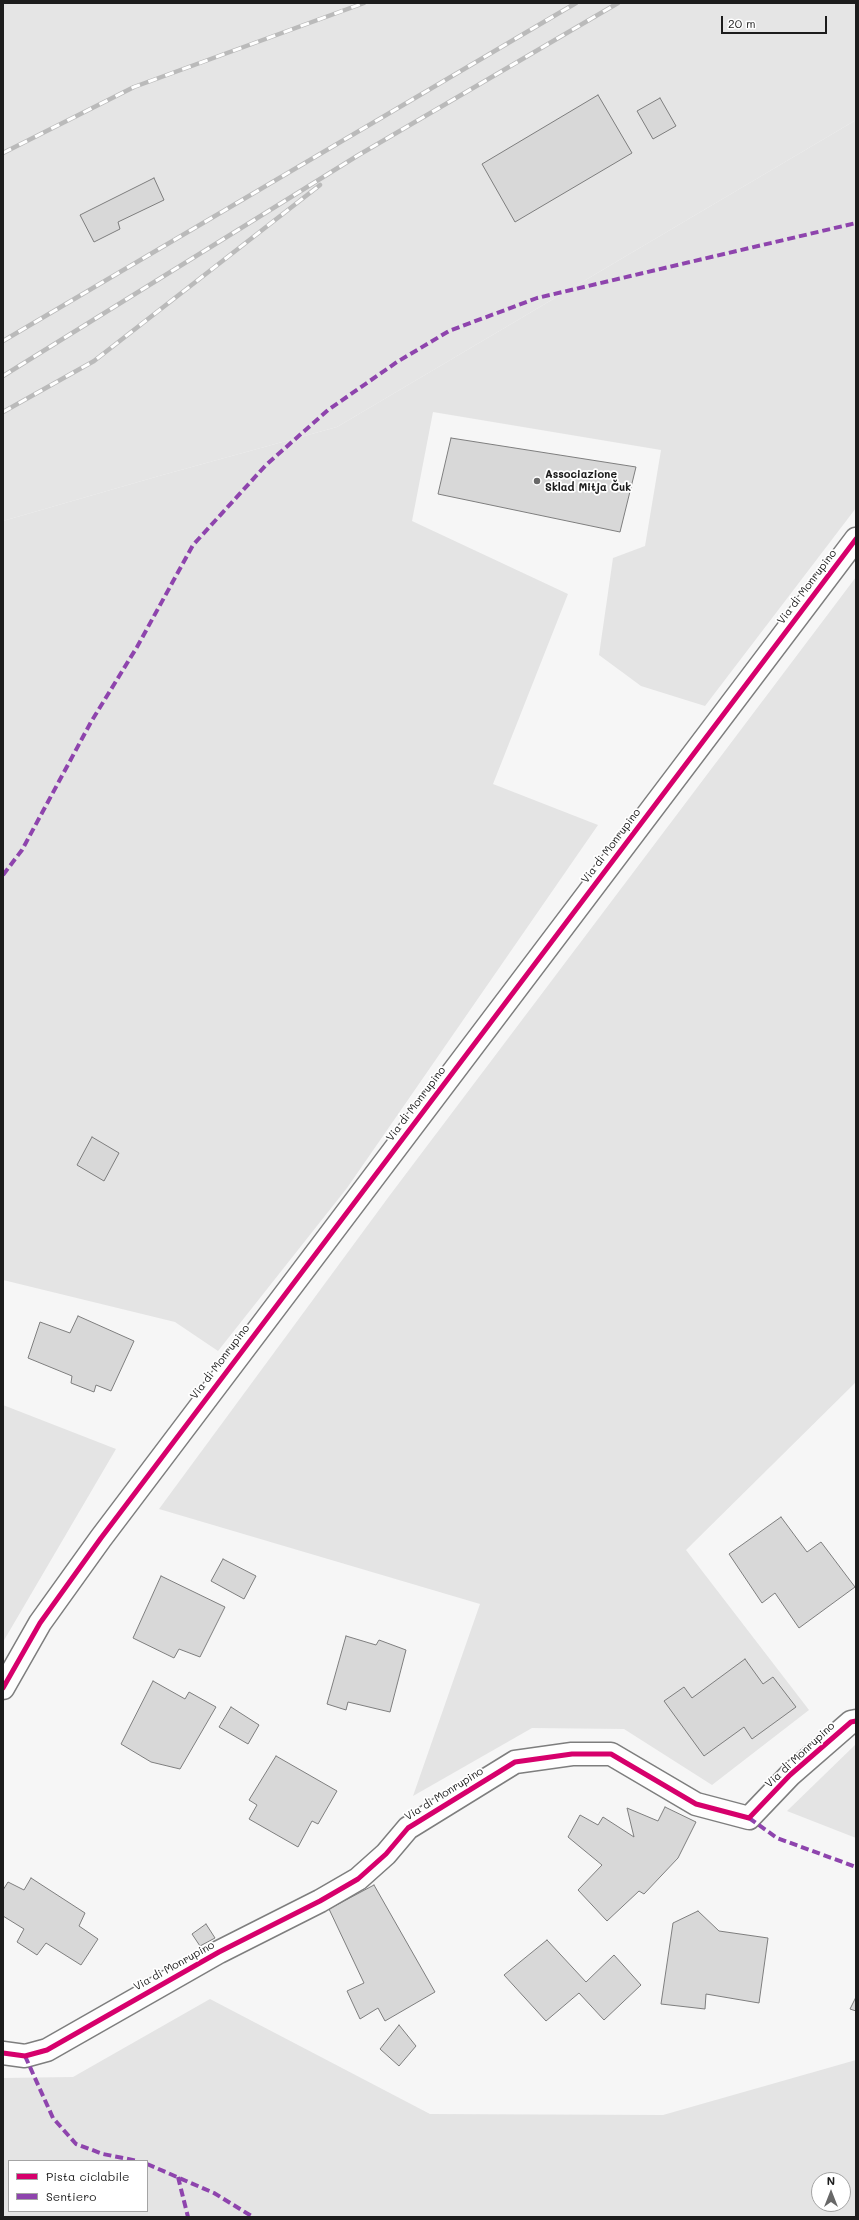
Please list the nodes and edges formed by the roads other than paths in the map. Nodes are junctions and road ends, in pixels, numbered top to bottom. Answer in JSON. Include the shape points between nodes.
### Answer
{"nodes":[{"id":1,"x":856,"y":539,"type":"edge"},
{"id":2,"x":3,"y":1688,"type":"edge"},
{"id":3,"x":856,"y":1721,"type":"edge"},
{"id":4,"x":3,"y":2053,"type":"edge"}],
"edges":[{"from":1,"to":2,"type":"main road","name":"Via di Monrupino","via":[[101,1538],[40,1623]]},
{"from":3,"to":4,"type":"main road","name":"Via di Monrupino","via":[[851,1722],[790,1774],[749,1818],[696,1804],[611,1754],[572,1754],[515,1762],[408,1828],[386,1854],[358,1879],[320,1902],[219,1952],[47,2050],[25,2056]]}]}
